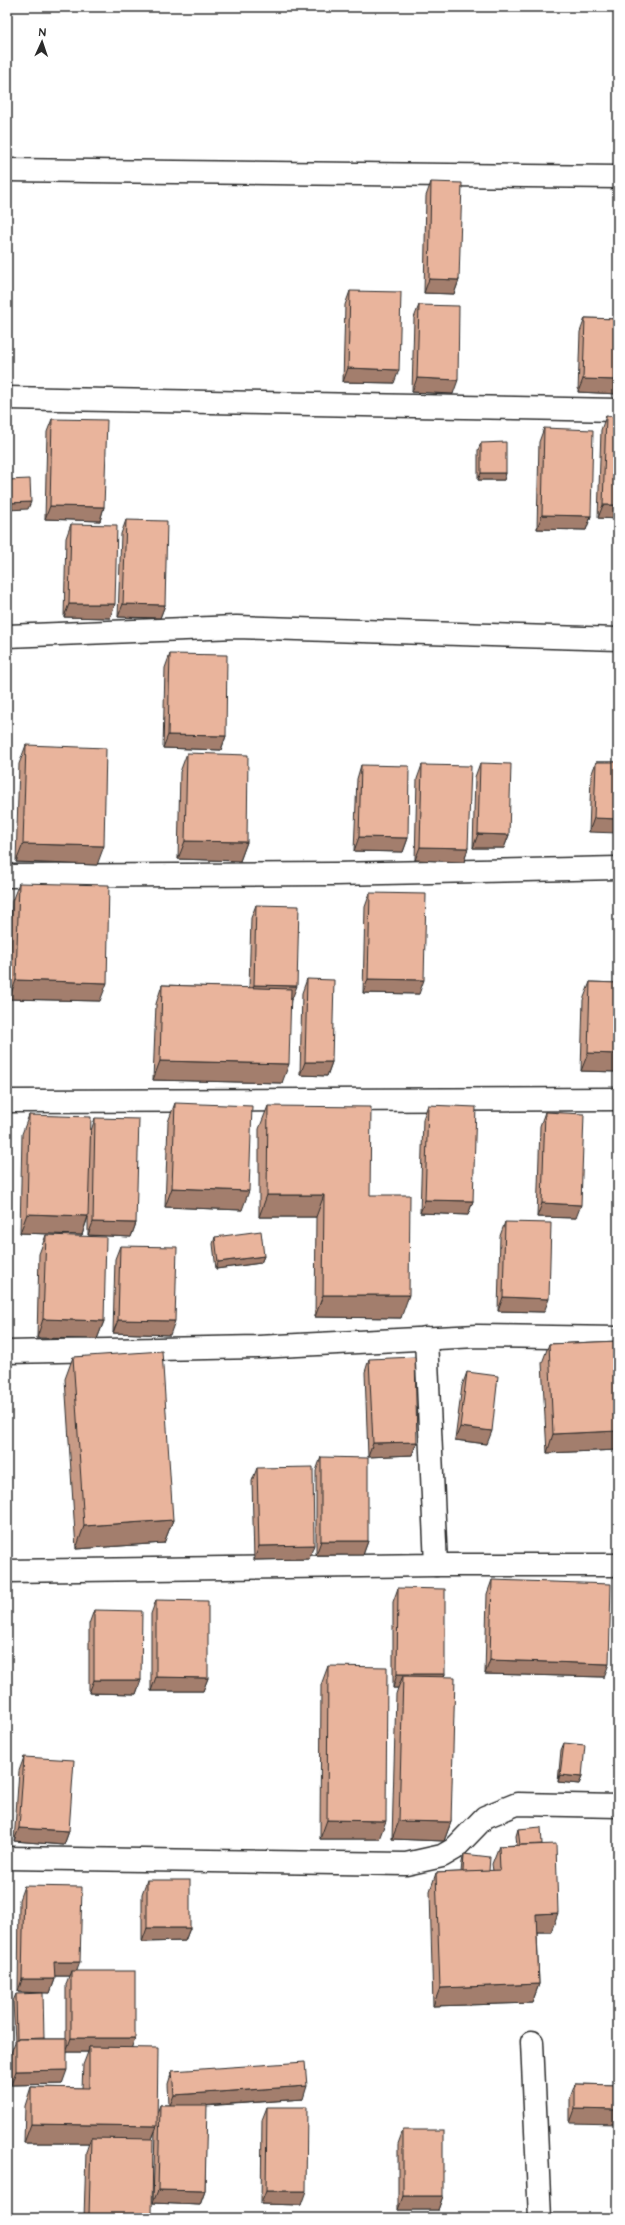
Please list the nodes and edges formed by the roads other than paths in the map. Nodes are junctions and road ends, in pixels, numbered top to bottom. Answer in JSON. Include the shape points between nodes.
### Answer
{"nodes":[{"id":1,"x":7,"y":170,"type":"edge"},
{"id":2,"x":618,"y":177,"type":"edge"},
{"id":3,"x":7,"y":398,"type":"edge"},
{"id":4,"x":618,"y":410,"type":"edge"},
{"id":5,"x":7,"y":636,"type":"edge"},
{"id":6,"x":618,"y":639,"type":"edge"},
{"id":7,"x":618,"y":868,"type":"edge"},
{"id":8,"x":7,"y":876,"type":"edge"},
{"id":9,"x":618,"y":1099,"type":"edge"},
{"id":10,"x":7,"y":1101,"type":"edge"},
{"id":11,"x":426,"y":1338,"type":"junction"},
{"id":12,"x":618,"y":1338,"type":"edge"},
{"id":13,"x":7,"y":1352,"type":"edge"},
{"id":14,"x":436,"y":1565,"type":"junction"},
{"id":15,"x":618,"y":1565,"type":"edge"},
{"id":16,"x":7,"y":1571,"type":"edge"},
{"id":17,"x":618,"y":1806,"type":"edge"},
{"id":18,"x":7,"y":1858,"type":"edge"},
{"id":19,"x":532,"y":2042,"type":"dead end"},
{"id":20,"x":540,"y":2218,"type":"edge"}],
"edges":[{"from":1,"to":2,"type":"street"},
{"from":3,"to":4,"type":"street"},
{"from":5,"to":6,"type":"street","via":[[236,627]]},
{"from":7,"to":8,"type":"street","via":[[335,874]]},
{"from":9,"to":10,"type":"street"},
{"from":11,"to":12,"type":"street"},
{"from":11,"to":13,"type":"street","via":[[258,1347]]},
{"from":11,"to":14,"type":"street"},
{"from":14,"to":15,"type":"street"},
{"from":14,"to":16,"type":"street"},
{"from":17,"to":18,"type":"street","via":[[517,1804],[485,1817],[454,1849],[442,1856],[406,1864]]},
{"from":19,"to":20,"type":"street"}]}
